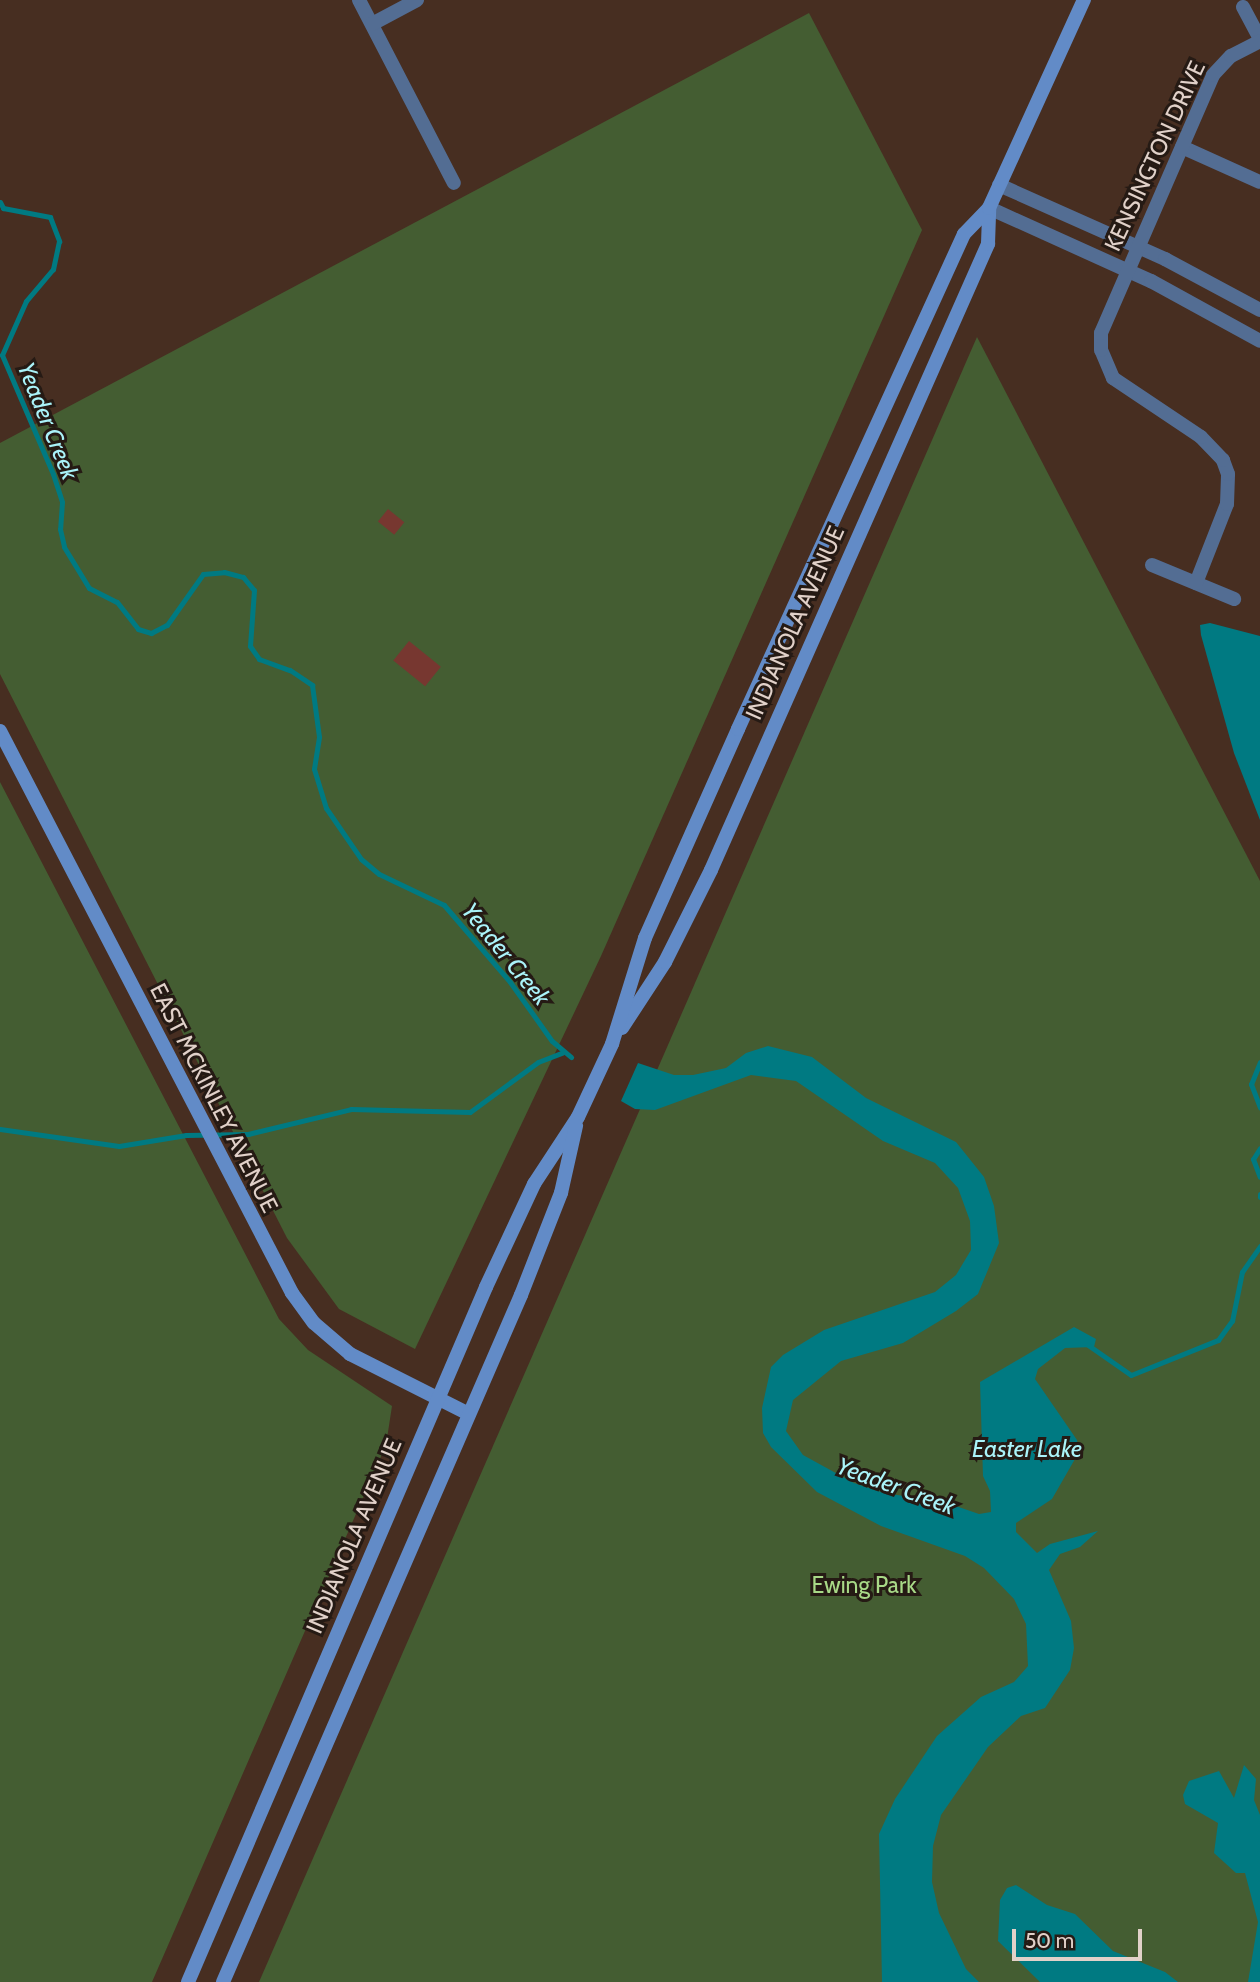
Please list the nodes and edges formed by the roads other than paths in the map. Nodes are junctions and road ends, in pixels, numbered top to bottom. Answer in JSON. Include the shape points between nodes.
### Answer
{"nodes":[{"id":1,"x":359,"y":0,"type":"edge"},
{"id":2,"x":417,"y":0,"type":"edge"},
{"id":3,"x":1084,"y":0,"type":"edge"},
{"id":4,"x":1243,"y":7,"type":"dead end"},
{"id":5,"x":372,"y":24,"type":"junction"},
{"id":6,"x":1260,"y":40,"type":"edge"},
{"id":7,"x":1182,"y":147,"type":"junction"},
{"id":8,"x":1260,"y":182,"type":"edge"},
{"id":9,"x":454,"y":183,"type":"dead end"},
{"id":10,"x":999,"y":185,"type":"junction"},
{"id":11,"x":989,"y":208,"type":"junction"},
{"id":12,"x":1137,"y":246,"type":"junction"},
{"id":13,"x":1127,"y":270,"type":"junction"},
{"id":14,"x":1260,"y":310,"type":"edge"},
{"id":15,"x":1260,"y":341,"type":"edge"},
{"id":16,"x":1152,"y":565,"type":"dead end"},
{"id":17,"x":1196,"y":583,"type":"junction"},
{"id":18,"x":1234,"y":599,"type":"dead end"},
{"id":19,"x":0,"y":731,"type":"edge"},
{"id":20,"x":612,"y":1044,"type":"junction"},
{"id":21,"x":578,"y":1117,"type":"junction"},
{"id":22,"x":438,"y":1399,"type":"junction"},
{"id":23,"x":467,"y":1413,"type":"junction"},
{"id":24,"x":188,"y":1982,"type":"edge"},
{"id":25,"x":223,"y":1982,"type":"edge"}],
"edges":[{"from":1,"to":5,"type":"street"},
{"from":2,"to":5,"type":"street"},
{"from":3,"to":10,"type":"main road","name":"INDIANOLA AVENUE"},
{"from":4,"to":6,"type":"street","name":"KENSINGTON DRIVE"},
{"from":5,"to":9,"type":"street"},
{"from":6,"to":7,"type":"street","name":"KENSINGTON DRIVE","via":[[1221,64]]},
{"from":7,"to":8,"type":"street"},
{"from":7,"to":12,"type":"street","name":"KENSINGTON DRIVE"},
{"from":10,"to":11,"type":"main road","name":"INDIANOLA AVENUE"},
{"from":10,"to":12,"type":"street"},
{"from":11,"to":13,"type":"street"},
{"from":11,"to":20,"type":"main road","name":"INDIANOLA AVENUE","via":[[964,234],[680,859],[645,938]]},
{"from":11,"to":20,"type":"main road","name":"INDIANOLA AVENUE","via":[[988,244],[710,870],[665,962]]},
{"from":12,"to":13,"type":"street","name":"KENSINGTON DRIVE"},
{"from":12,"to":14,"type":"street"},
{"from":13,"to":15,"type":"street"},
{"from":13,"to":17,"type":"street","name":"KENSINGTON DRIVE","via":[[1101,333],[1105,365],[1129,392],[1213,447],[1228,474],[1227,503]]},
{"from":16,"to":17,"type":"street"},
{"from":17,"to":18,"type":"street"},
{"from":19,"to":22,"type":"main road","name":"EAST MCKINLEY AVENUE","via":[[258,1233],[314,1323],[350,1354]]},
{"from":20,"to":21,"type":"main road","name":"INDIANOLA AVENUE"},
{"from":21,"to":22,"type":"main road","name":"INDIANOLA AVENUE","via":[[534,1184]]},
{"from":21,"to":23,"type":"main road","name":"INDIANOLA AVENUE","via":[[561,1193]]},
{"from":22,"to":23,"type":"main road","name":"EAST MCKINLEY AVENUE"},
{"from":22,"to":24,"type":"main road","name":"INDIANOLA AVENUE"},
{"from":23,"to":25,"type":"main road","name":"INDIANOLA AVENUE"}]}
